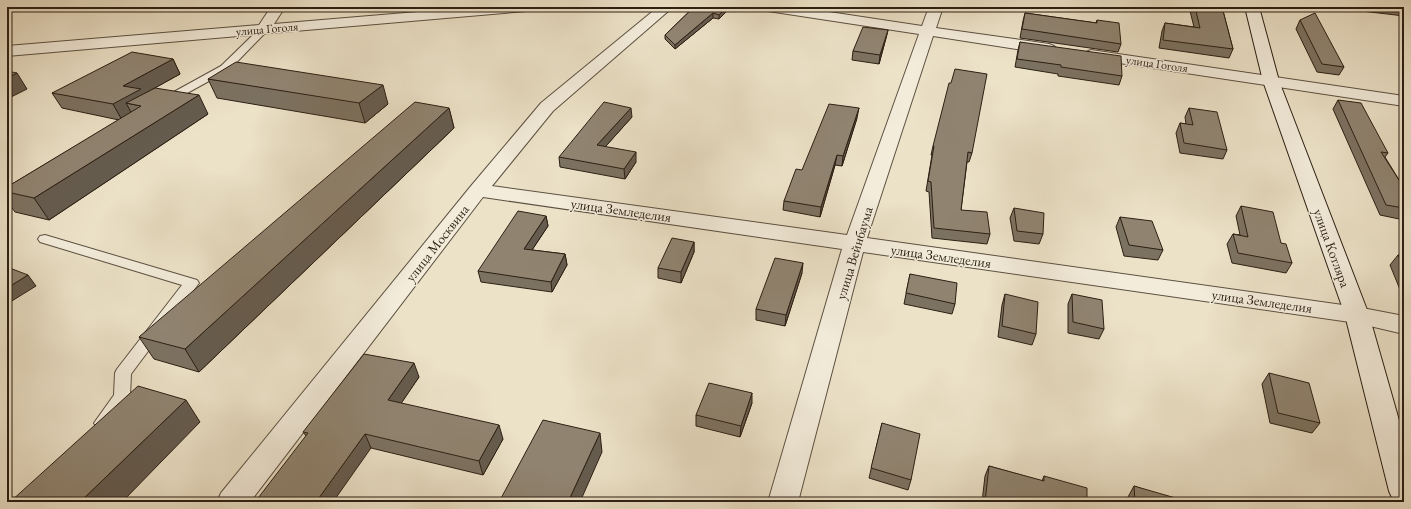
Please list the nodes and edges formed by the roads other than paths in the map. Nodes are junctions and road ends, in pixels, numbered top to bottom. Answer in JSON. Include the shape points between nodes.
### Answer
{"nodes":[{"id":1,"x":278,"y":7,"type":"edge"},
{"id":2,"x":526,"y":7,"type":"edge"},
{"id":3,"x":666,"y":7,"type":"edge"},
{"id":4,"x":768,"y":7,"type":"edge"},
{"id":5,"x":936,"y":7,"type":"edge"},
{"id":6,"x":1252,"y":7,"type":"edge"},
{"id":7,"x":264,"y":29,"type":"junction"},
{"id":8,"x":927,"y":32,"type":"junction"},
{"id":9,"x":1060,"y":50,"type":"edge"},
{"id":10,"x":7,"y":51,"type":"edge"},
{"id":11,"x":1076,"y":53,"type":"edge"},
{"id":12,"x":1271,"y":81,"type":"junction"},
{"id":13,"x":1404,"y":101,"type":"edge"},
{"id":14,"x":155,"y":107,"type":"edge"},
{"id":15,"x":478,"y":190,"type":"junction"},
{"id":16,"x":45,"y":239,"type":"dead end"},
{"id":17,"x":855,"y":244,"type":"junction"},
{"id":18,"x":1357,"y":315,"type":"junction"},
{"id":19,"x":1404,"y":325,"type":"edge"},
{"id":20,"x":92,"y":435,"type":"edge"},
{"id":21,"x":1404,"y":491,"type":"edge"},
{"id":22,"x":232,"y":502,"type":"edge"},
{"id":23,"x":783,"y":502,"type":"edge"}],
"edges":[{"from":1,"to":7,"type":"street"},
{"from":2,"to":7,"type":"street","name":"улица Гоголя"},
{"from":3,"to":15,"type":"street","name":"улица Москвина","via":[[547,107]]},
{"from":4,"to":8,"type":"street"},
{"from":5,"to":8,"type":"street","name":"улица Вейнбаума"},
{"from":6,"to":12,"type":"street","name":"улица Котляра"},
{"from":7,"to":10,"type":"street","name":"улица Гоголя"},
{"from":7,"to":14,"type":"lane","via":[[225,68]]},
{"from":8,"to":9,"type":"street"},
{"from":8,"to":17,"type":"street","name":"улица Вейнбаума"},
{"from":11,"to":12,"type":"street","name":"улица Гоголя"},
{"from":12,"to":13,"type":"street","name":"улица Гоголя"},
{"from":12,"to":18,"type":"street","name":"улица Котляра"},
{"from":15,"to":17,"type":"street","name":"улица Земледелия"},
{"from":15,"to":22,"type":"street","name":"улица Москвина"},
{"from":16,"to":20,"type":"lane","via":[[192,283],[123,374],[122,396]]},
{"from":17,"to":18,"type":"street","name":"улица Земледелия"},
{"from":17,"to":23,"type":"street","name":"улица Вейнбаума"},
{"from":18,"to":19,"type":"street","name":"улица Земледелия"},
{"from":18,"to":21,"type":"street","name":"улица Котляра"}]}
